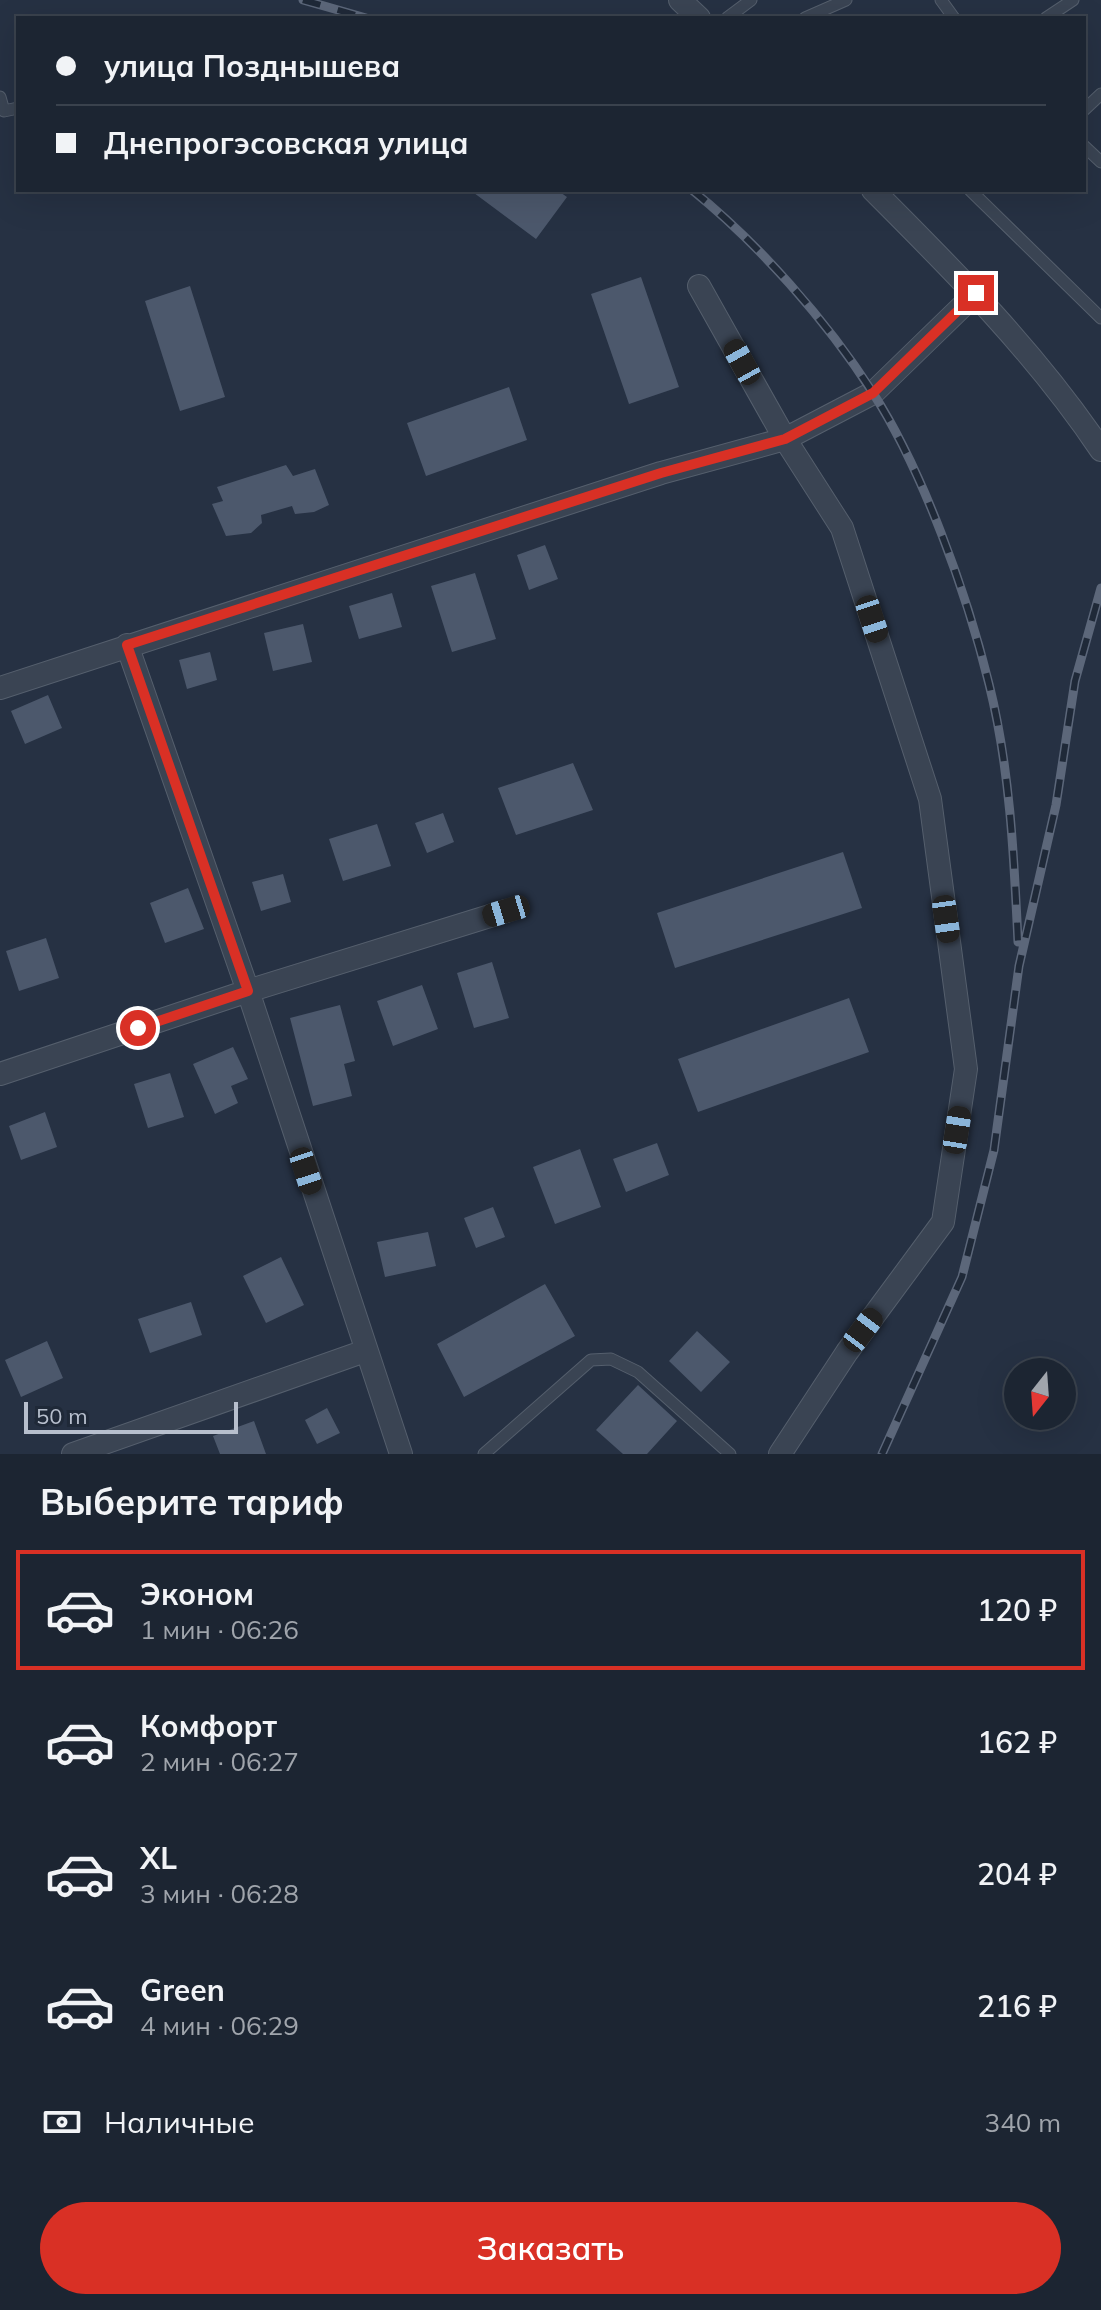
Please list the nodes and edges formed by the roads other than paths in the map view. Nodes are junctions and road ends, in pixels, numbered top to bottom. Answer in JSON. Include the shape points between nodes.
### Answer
{"nodes":[{"id":1,"x":680,"y":0,"type":"edge"},
{"id":2,"x":751,"y":0,"type":"edge"},
{"id":3,"x":846,"y":0,"type":"edge"},
{"id":4,"x":1073,"y":0,"type":"edge"},
{"id":5,"x":697,"y":16,"type":"edge"},
{"id":6,"x":730,"y":16,"type":"edge"},
{"id":7,"x":810,"y":16,"type":"edge"},
{"id":8,"x":1049,"y":16,"type":"edge"},
{"id":9,"x":1101,"y":94,"type":"edge"},
{"id":10,"x":0,"y":97,"type":"edge"},
{"id":11,"x":16,"y":108,"type":"edge"},
{"id":12,"x":1086,"y":108,"type":"edge"},
{"id":13,"x":1086,"y":148,"type":"edge"},
{"id":14,"x":1101,"y":162,"type":"edge"},
{"id":15,"x":875,"y":192,"type":"edge"},
{"id":16,"x":972,"y":192,"type":"edge"},
{"id":17,"x":699,"y":286,"type":"dead end"},
{"id":18,"x":976,"y":293,"type":"junction"},
{"id":19,"x":1101,"y":318,"type":"edge"},
{"id":20,"x":785,"y":439,"type":"junction"},
{"id":21,"x":1101,"y":450,"type":"edge"},
{"id":22,"x":127,"y":645,"type":"junction"},
{"id":23,"x":0,"y":688,"type":"edge"},
{"id":24,"x":506,"y":911,"type":"dead end"},
{"id":25,"x":248,"y":991,"type":"junction"},
{"id":26,"x":0,"y":1074,"type":"edge"},
{"id":27,"x":365,"y":1351,"type":"junction"},
{"id":28,"x":73,"y":1454,"type":"edge"},
{"id":29,"x":401,"y":1454,"type":"edge"},
{"id":30,"x":484,"y":1454,"type":"edge"},
{"id":31,"x":730,"y":1454,"type":"edge"},
{"id":32,"x":780,"y":1454,"type":"edge"}],
"edges":[{"from":1,"to":5,"type":"street"},
{"from":2,"to":6,"type":"lane"},
{"from":3,"to":7,"type":"lane"},
{"from":4,"to":8,"type":"lane"},
{"from":9,"to":12,"type":"lane"},
{"from":10,"to":11,"type":"lane","via":[[4,111]]},
{"from":13,"to":14,"type":"lane"},
{"from":15,"to":18,"type":"street"},
{"from":16,"to":19,"type":"lane"},
{"from":17,"to":20,"type":"street"},
{"from":18,"to":20,"type":"street","via":[[873,393]]},
{"from":18,"to":21,"type":"street","via":[[1064,395]]},
{"from":20,"to":22,"type":"street","via":[[661,473]]},
{"from":20,"to":32,"type":"street","via":[[842,528],[930,799],[966,1069],[943,1222]]},
{"from":22,"to":23,"type":"street"},
{"from":22,"to":25,"type":"street"},
{"from":24,"to":25,"type":"street"},
{"from":25,"to":26,"type":"street"},
{"from":25,"to":27,"type":"street"},
{"from":27,"to":28,"type":"street"},
{"from":27,"to":29,"type":"street"},
{"from":30,"to":31,"type":"lane","via":[[591,1360],[611,1359],[638,1372]]}]}
